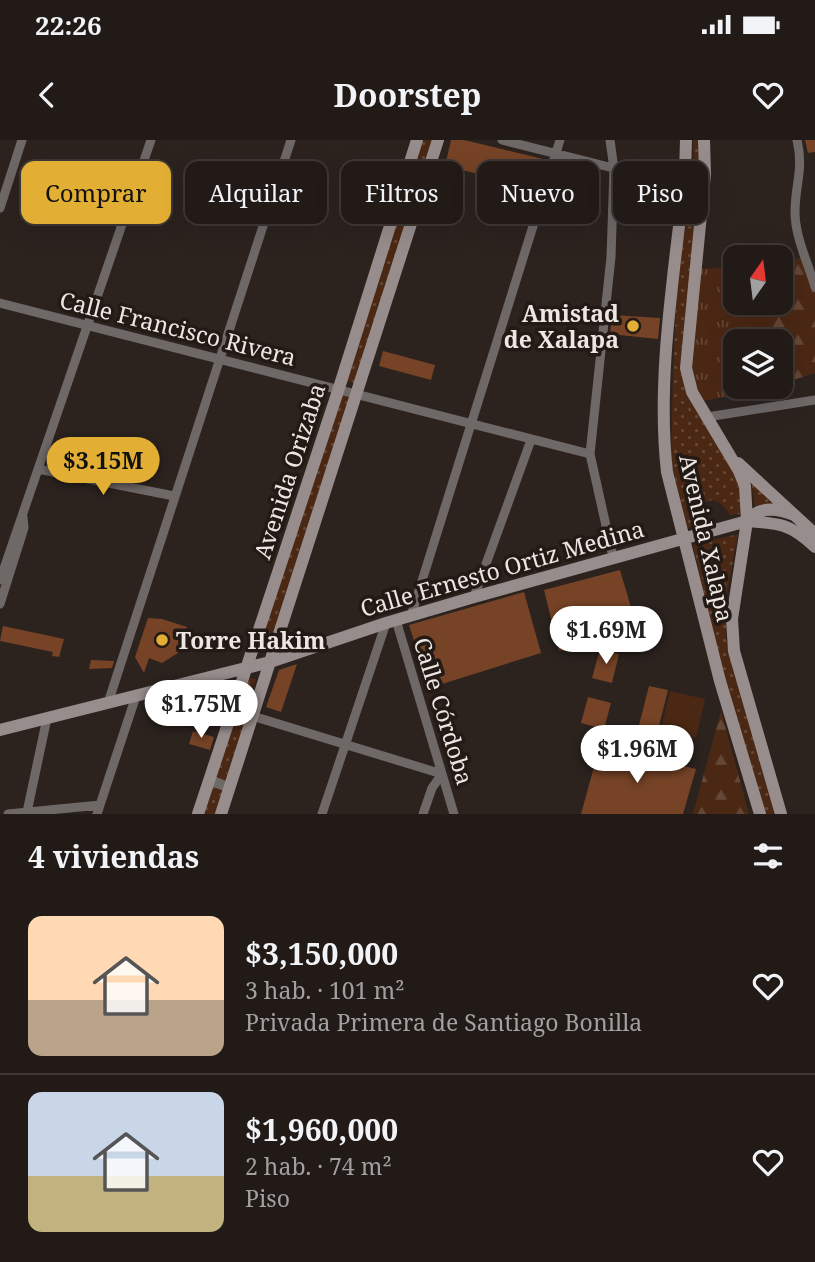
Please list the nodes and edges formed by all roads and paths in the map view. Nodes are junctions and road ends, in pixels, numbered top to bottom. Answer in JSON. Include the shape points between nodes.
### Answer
{"nodes":[{"id":1,"x":22,"y":140,"type":"edge"},
{"id":2,"x":151,"y":140,"type":"edge"},
{"id":3,"x":291,"y":140,"type":"edge"},
{"id":4,"x":417,"y":140,"type":"edge"},
{"id":5,"x":438,"y":140,"type":"edge"},
{"id":6,"x":502,"y":140,"type":"edge"},
{"id":7,"x":560,"y":140,"type":"edge"},
{"id":8,"x":610,"y":140,"type":"edge"},
{"id":9,"x":685,"y":140,"type":"edge"},
{"id":10,"x":704,"y":140,"type":"edge"},
{"id":11,"x":797,"y":140,"type":"edge"},
{"id":12,"x":556,"y":153,"type":"junction"},
{"id":13,"x":685,"y":161,"type":"edge"},
{"id":14,"x":613,"y":162,"type":"edge"},
{"id":15,"x":613,"y":169,"type":"edge"},
{"id":16,"x":613,"y":198,"type":"edge"},
{"id":17,"x":0,"y":208,"type":"edge"},
{"id":18,"x":680,"y":224,"type":"edge"},
{"id":19,"x":815,"y":287,"type":"edge"},
{"id":20,"x":0,"y":303,"type":"edge"},
{"id":21,"x":89,"y":326,"type":"junction"},
{"id":22,"x":220,"y":358,"type":"junction"},
{"id":23,"x":339,"y":388,"type":"junction"},
{"id":24,"x":358,"y":393,"type":"junction"},
{"id":25,"x":815,"y":400,"type":"edge"},
{"id":26,"x":707,"y":417,"type":"junction"},
{"id":27,"x":472,"y":423,"type":"junction"},
{"id":28,"x":531,"y":440,"type":"junction"},
{"id":29,"x":590,"y":454,"type":"junction"},
{"id":30,"x":728,"y":454,"type":"junction"},
{"id":31,"x":38,"y":469,"type":"junction"},
{"id":32,"x":174,"y":496,"type":"junction"},
{"id":33,"x":23,"y":517,"type":"junction"},
{"id":34,"x":798,"y":517,"type":"junction"},
{"id":35,"x":747,"y":521,"type":"junction"},
{"id":36,"x":814,"y":532,"type":"edge"},
{"id":37,"x":683,"y":537,"type":"junction"},
{"id":38,"x":815,"y":547,"type":"edge"},
{"id":39,"x":612,"y":557,"type":"junction"},
{"id":40,"x":0,"y":580,"type":"edge"},
{"id":41,"x":474,"y":597,"type":"junction"},
{"id":42,"x":0,"y":604,"type":"edge"},
{"id":43,"x":411,"y":616,"type":"junction"},
{"id":44,"x":391,"y":621,"type":"junction"},
{"id":45,"x":270,"y":662,"type":"junction"},
{"id":46,"x":245,"y":668,"type":"junction"},
{"id":47,"x":136,"y":696,"type":"junction"},
{"id":48,"x":108,"y":703,"type":"junction"},
{"id":49,"x":233,"y":709,"type":"junction"},
{"id":50,"x":253,"y":716,"type":"junction"},
{"id":51,"x":47,"y":718,"type":"junction"},
{"id":52,"x":0,"y":730,"type":"edge"},
{"id":53,"x":345,"y":746,"type":"junction"},
{"id":54,"x":442,"y":774,"type":"junction"},
{"id":55,"x":210,"y":780,"type":"junction"},
{"id":56,"x":230,"y":789,"type":"junction"},
{"id":57,"x":99,"y":810,"type":"edge"},
{"id":58,"x":27,"y":812,"type":"edge"},
{"id":59,"x":8,"y":814,"type":"edge"},
{"id":60,"x":198,"y":814,"type":"edge"},
{"id":61,"x":222,"y":814,"type":"edge"},
{"id":62,"x":323,"y":814,"type":"edge"},
{"id":63,"x":423,"y":814,"type":"edge"},
{"id":64,"x":454,"y":814,"type":"edge"},
{"id":65,"x":760,"y":814,"type":"edge"},
{"id":66,"x":781,"y":814,"type":"edge"}],
"edges":[{"from":1,"to":17,"type":"street"},
{"from":2,"to":21,"type":"street"},
{"from":3,"to":22,"type":"street"},
{"from":4,"to":23,"type":"main road","name":"Avenida Orizaba"},
{"from":5,"to":24,"type":"main road","name":"Avenida Orizaba"},
{"from":6,"to":12,"type":"street"},
{"from":7,"to":12,"type":"street"},
{"from":8,"to":14,"type":"street"},
{"from":9,"to":13,"type":"main road","name":"Avenida Xalapa"},
{"from":10,"to":26,"type":"main road","name":"Avenida Xalapa","via":[[705,174],[686,368],[692,392]]},
{"from":11,"to":19,"type":"street","via":[[801,174],[796,225]]},
{"from":12,"to":15,"type":"street"},
{"from":12,"to":27,"type":"street"},
{"from":16,"to":29,"type":"street"},
{"from":18,"to":37,"type":"main road","name":"Avenida Xalapa","via":[[663,422],[667,472]]},
{"from":20,"to":21,"type":"street","name":"Calle Francisco Rivera"},
{"from":21,"to":22,"type":"street","name":"Calle Francisco Rivera"},
{"from":21,"to":31,"type":"street"},
{"from":22,"to":23,"type":"street","name":"Calle Francisco Rivera"},
{"from":22,"to":32,"type":"street"},
{"from":23,"to":24,"type":"street","name":"Calle Francisco Rivera"},
{"from":23,"to":46,"type":"main road","name":"Avenida Orizaba"},
{"from":24,"to":27,"type":"street","name":"Calle Francisco Rivera"},
{"from":24,"to":45,"type":"main road","name":"Avenida Orizaba"},
{"from":25,"to":26,"type":"street"},
{"from":26,"to":30,"type":"main road","name":"Avenida Xalapa"},
{"from":27,"to":28,"type":"street","name":"Calle Francisco Rivera"},
{"from":27,"to":43,"type":"street"},
{"from":28,"to":29,"type":"street","name":"Calle Francisco Rivera"},
{"from":28,"to":41,"type":"street"},
{"from":29,"to":39,"type":"street"},
{"from":30,"to":34,"type":"main road"},
{"from":30,"to":35,"type":"main road","name":"Avenida Xalapa","via":[[745,486]]},
{"from":31,"to":32,"type":"street"},
{"from":31,"to":33,"type":"street"},
{"from":32,"to":48,"type":"street"},
{"from":33,"to":40,"type":"street"},
{"from":33,"to":42,"type":"street","via":[[24,528]]},
{"from":34,"to":35,"type":"main road","via":[[762,510]]},
{"from":34,"to":36,"type":"main road"},
{"from":35,"to":37,"type":"main road","name":"Calle Ernesto Ortiz Medina"},
{"from":35,"to":38,"type":"main road","via":[[786,525]]},
{"from":35,"to":66,"type":"main road","name":"Avenida Xalapa","via":[[733,606],[734,651]]},
{"from":37,"to":39,"type":"main road","name":"Calle Ernesto Ortiz Medina"},
{"from":37,"to":65,"type":"main road","name":"Avenida Xalapa"},
{"from":39,"to":41,"type":"main road","name":"Calle Ernesto Ortiz Medina"},
{"from":41,"to":43,"type":"main road","name":"Calle Ernesto Ortiz Medina"},
{"from":43,"to":44,"type":"main road","name":"Calle Ernesto Ortiz Medina"},
{"from":44,"to":45,"type":"main road","name":"Calle Ernesto Ortiz Medina"},
{"from":44,"to":53,"type":"street"},
{"from":44,"to":54,"type":"street","name":"Calle Córdoba"},
{"from":45,"to":46,"type":"main road","name":"Calle Ernesto Ortiz Medina"},
{"from":45,"to":50,"type":"main road","name":"Avenida Orizaba"},
{"from":46,"to":47,"type":"main road","name":"Calle Ernesto Ortiz Medina"},
{"from":46,"to":49,"type":"main road","name":"Avenida Orizaba"},
{"from":47,"to":48,"type":"main road","name":"Calle Ernesto Ortiz Medina"},
{"from":47,"to":57,"type":"street"},
{"from":48,"to":51,"type":"main road","name":"Calle Ernesto Ortiz Medina"},
{"from":49,"to":50,"type":"street"},
{"from":49,"to":55,"type":"main road","name":"Avenida Orizaba"},
{"from":50,"to":53,"type":"street"},
{"from":50,"to":56,"type":"main road","name":"Avenida Orizaba"},
{"from":51,"to":52,"type":"main road","name":"Calle Ernesto Ortiz Medina"},
{"from":51,"to":58,"type":"street"},
{"from":53,"to":54,"type":"street"},
{"from":53,"to":62,"type":"street"},
{"from":54,"to":63,"type":"street"},
{"from":54,"to":64,"type":"street","name":"Calle Córdoba"},
{"from":55,"to":56,"type":"street"},
{"from":55,"to":60,"type":"main road","name":"Avenida Orizaba"},
{"from":56,"to":61,"type":"main road","name":"Avenida Orizaba"},
{"from":57,"to":58,"type":"street"},
{"from":58,"to":59,"type":"street"}]}
